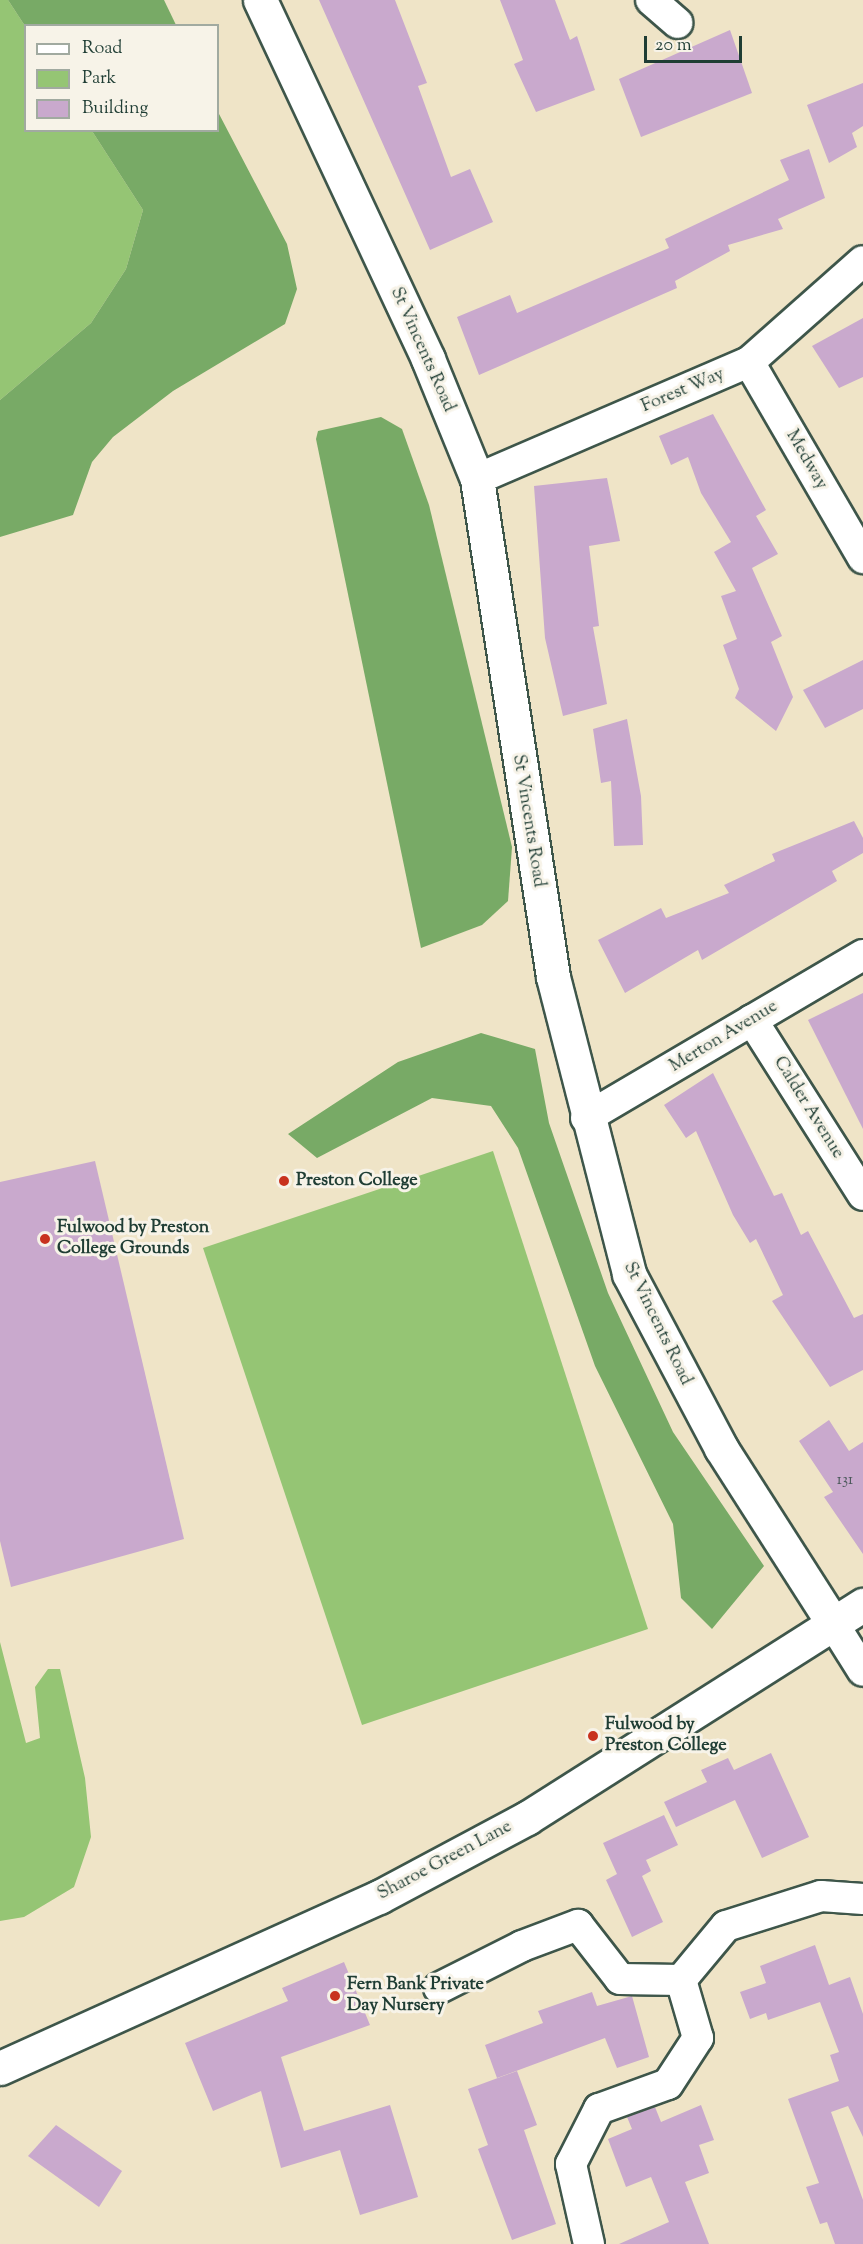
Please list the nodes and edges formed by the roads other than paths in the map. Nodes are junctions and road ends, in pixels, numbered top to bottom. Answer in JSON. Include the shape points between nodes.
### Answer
{"nodes":[{"id":1,"x":260,"y":0,"type":"edge"},
{"id":2,"x":651,"y":0,"type":"edge"},
{"id":3,"x":676,"y":23,"type":"dead end"},
{"id":4,"x":863,"y":261,"type":"edge"},
{"id":5,"x":748,"y":363,"type":"junction"},
{"id":6,"x":477,"y":479,"type":"junction"},
{"id":7,"x":863,"y":558,"type":"edge"},
{"id":8,"x":863,"y":955,"type":"edge"},
{"id":9,"x":752,"y":1020,"type":"junction"},
{"id":10,"x":586,"y":1118,"type":"junction"},
{"id":11,"x":863,"y":1195,"type":"edge"},
{"id":12,"x":863,"y":1605,"type":"edge"},
{"id":13,"x":834,"y":1625,"type":"junction"},
{"id":14,"x":863,"y":1671,"type":"edge"},
{"id":15,"x":863,"y":1899,"type":"edge"},
{"id":16,"x":681,"y":1980,"type":"junction"},
{"id":17,"x":439,"y":1988,"type":"dead end"},
{"id":18,"x":0,"y":2068,"type":"edge"},
{"id":19,"x":590,"y":2244,"type":"edge"}],
"edges":[{"from":1,"to":6,"type":"street","name":"St Vincents Road","via":[[428,359]]},
{"from":2,"to":3,"type":"street"},
{"from":4,"to":5,"type":"street","name":"Forest Way"},
{"from":5,"to":6,"type":"street","name":"Forest Way"},
{"from":5,"to":7,"type":"street","name":"Medway"},
{"from":6,"to":10,"type":"street","name":"St Vincents Road","via":[[553,977]]},
{"from":8,"to":9,"type":"street","name":"Merton Avenue"},
{"from":9,"to":10,"type":"street","name":"Merton Avenue"},
{"from":9,"to":11,"type":"street","name":"Calder Avenue"},
{"from":10,"to":13,"type":"street","name":"St Vincents Road","via":[[629,1274],[721,1448]]},
{"from":12,"to":13,"type":"street","name":"Sharoe Green Lane"},
{"from":13,"to":14,"type":"street"},
{"from":13,"to":18,"type":"street","name":"Sharoe Green Lane","via":[[527,1818],[379,1897]]},
{"from":15,"to":16,"type":"street","via":[[821,1896],[726,1926]]},
{"from":16,"to":17,"type":"street","via":[[620,1979],[578,1925],[522,1946]]},
{"from":16,"to":19,"type":"street","via":[[698,2038],[668,2084],[599,2109],[571,2164]]}]}
